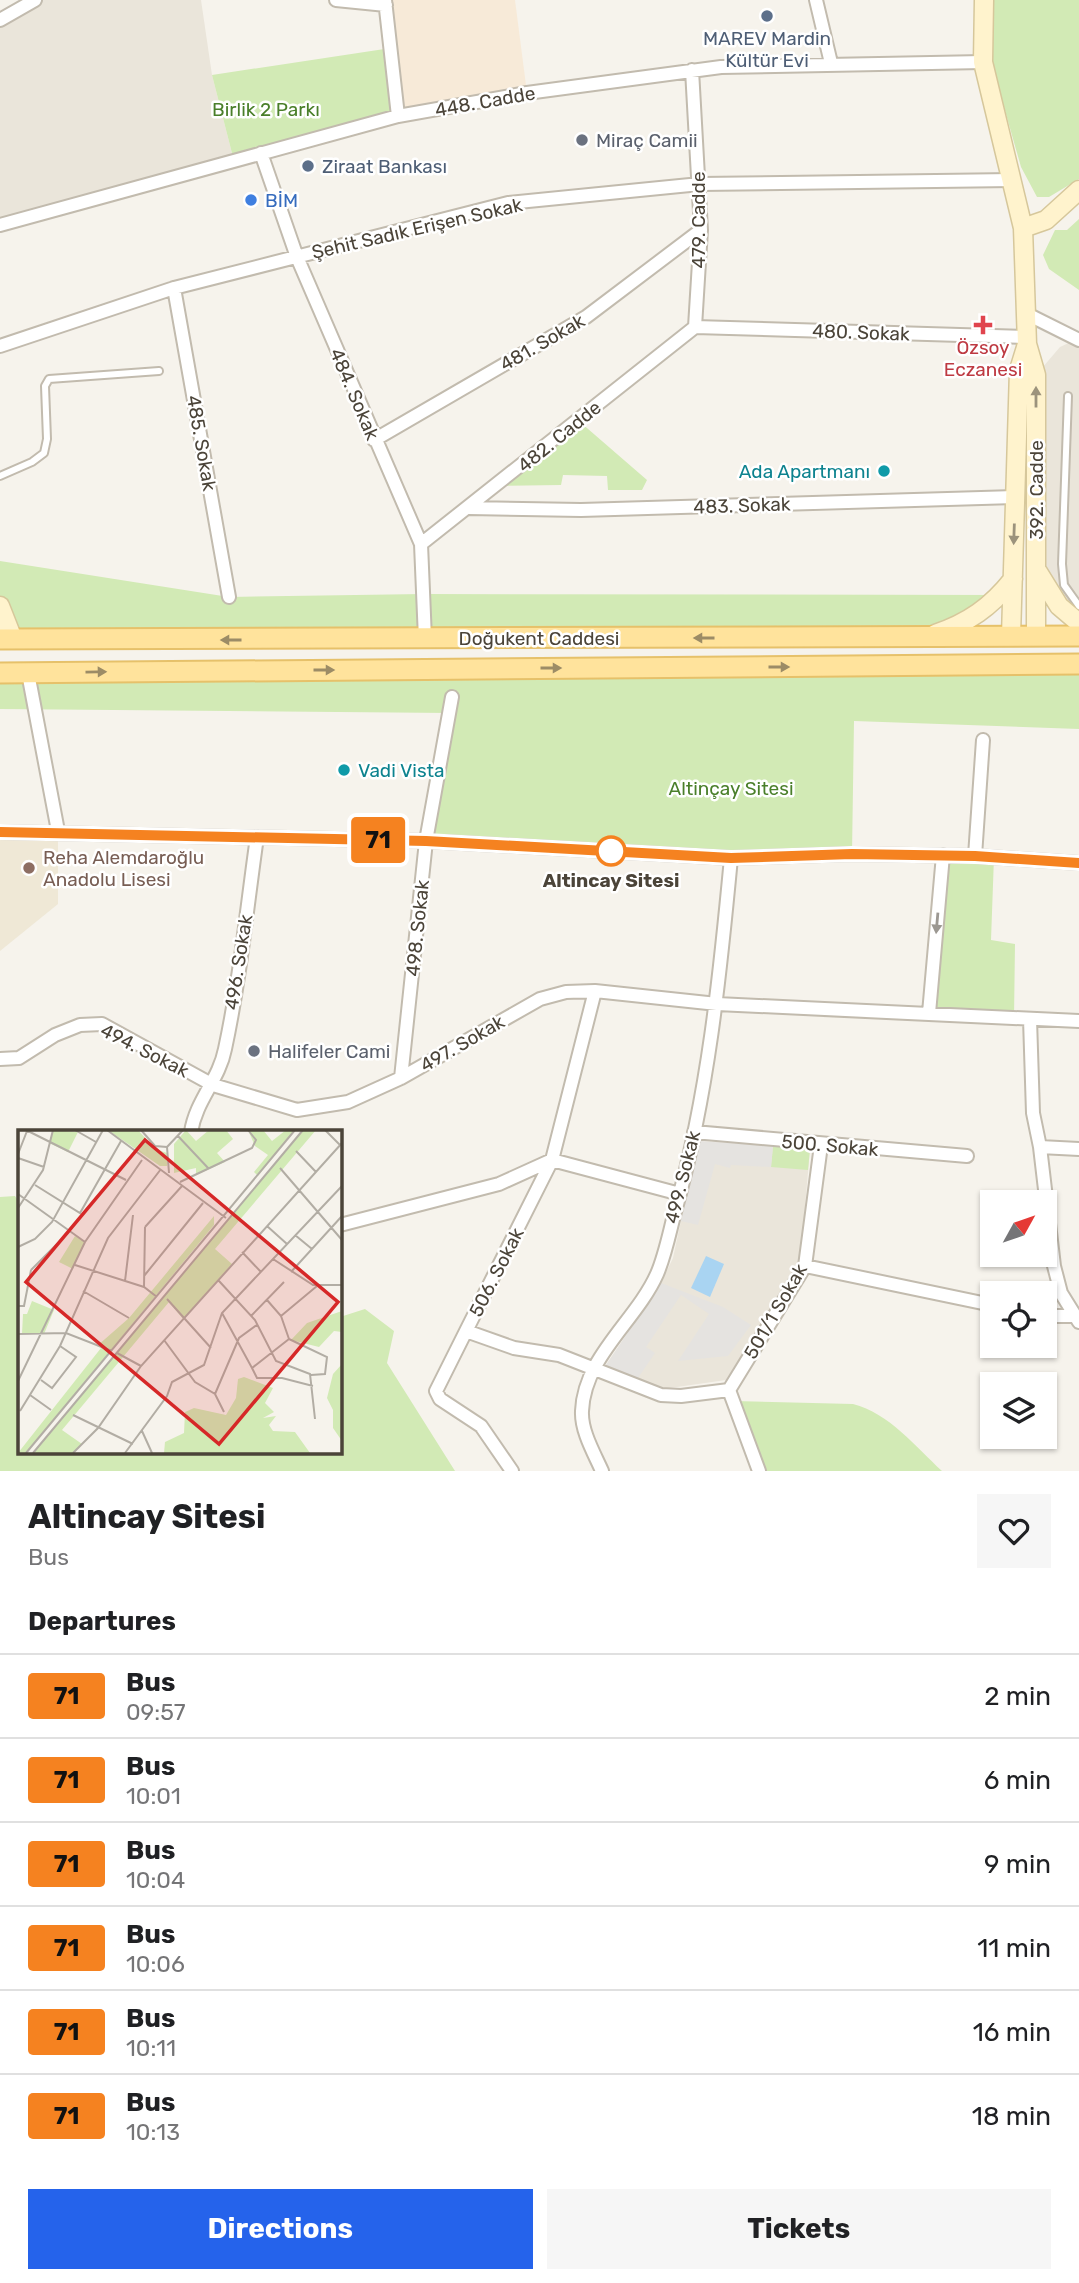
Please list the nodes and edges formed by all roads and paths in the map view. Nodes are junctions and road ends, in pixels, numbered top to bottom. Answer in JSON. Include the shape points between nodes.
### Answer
{"nodes":[{"id":1,"x":35,"y":0,"type":"edge"},
{"id":2,"x":336,"y":0,"type":"edge"},
{"id":3,"x":816,"y":0,"type":"edge"},
{"id":4,"x":984,"y":0,"type":"edge"},
{"id":5,"x":386,"y":2,"type":"edge"},
{"id":6,"x":0,"y":20,"type":"edge"},
{"id":7,"x":983,"y":62,"type":"junction"},
{"id":8,"x":831,"y":63,"type":"junction"},
{"id":9,"x":692,"y":70,"type":"junction"},
{"id":10,"x":398,"y":116,"type":"junction"},
{"id":11,"x":261,"y":153,"type":"junction"},
{"id":12,"x":1013,"y":180,"type":"junction"},
{"id":13,"x":700,"y":184,"type":"junction"},
{"id":14,"x":1079,"y":190,"type":"edge"},
{"id":15,"x":0,"y":226,"type":"edge"},
{"id":16,"x":1023,"y":228,"type":"junction"},
{"id":17,"x":701,"y":230,"type":"junction"},
{"id":18,"x":297,"y":257,"type":"junction"},
{"id":19,"x":174,"y":288,"type":"junction"},
{"id":20,"x":1027,"y":314,"type":"junction"},
{"id":21,"x":695,"y":327,"type":"junction"},
{"id":22,"x":1079,"y":340,"type":"edge"},
{"id":23,"x":1027,"y":341,"type":"junction"},
{"id":24,"x":0,"y":346,"type":"edge"},
{"id":25,"x":159,"y":371,"type":"dead end"},
{"id":26,"x":1068,"y":396,"type":"dead end"},
{"id":27,"x":374,"y":440,"type":"junction"},
{"id":28,"x":0,"y":476,"type":"edge"},
{"id":29,"x":1015,"y":497,"type":"junction"},
{"id":30,"x":469,"y":508,"type":"junction"},
{"id":31,"x":421,"y":544,"type":"junction"},
{"id":32,"x":1037,"y":570,"type":"junction"},
{"id":33,"x":1013,"y":579,"type":"junction"},
{"id":34,"x":229,"y":597,"type":"dead end"},
{"id":35,"x":0,"y":606,"type":"edge"},
{"id":36,"x":1079,"y":606,"type":"edge"},
{"id":37,"x":1079,"y":623,"type":"edge"},
{"id":38,"x":1011,"y":636,"type":"junction"},
{"id":39,"x":1036,"y":636,"type":"junction"},
{"id":40,"x":1079,"y":636,"type":"edge"},
{"id":41,"x":6,"y":639,"type":"edge"},
{"id":42,"x":425,"y":639,"type":"junction"},
{"id":43,"x":919,"y":639,"type":"junction"},
{"id":44,"x":1037,"y":664,"type":"junction"},
{"id":45,"x":1079,"y":664,"type":"edge"},
{"id":46,"x":1013,"y":665,"type":"junction"},
{"id":47,"x":0,"y":673,"type":"edge"},
{"id":48,"x":28,"y":673,"type":"junction"},
{"id":49,"x":452,"y":697,"type":"dead end"},
{"id":50,"x":983,"y":740,"type":"dead end"},
{"id":51,"x":58,"y":831,"type":"junction"},
{"id":52,"x":0,"y":832,"type":"edge"},
{"id":53,"x":257,"y":837,"type":"junction"},
{"id":54,"x":426,"y":841,"type":"junction"},
{"id":55,"x":943,"y":855,"type":"junction"},
{"id":56,"x":975,"y":856,"type":"junction"},
{"id":57,"x":731,"y":858,"type":"junction"},
{"id":58,"x":1079,"y":863,"type":"edge"},
{"id":59,"x":595,"y":991,"type":"junction"},
{"id":60,"x":717,"y":1004,"type":"junction"},
{"id":61,"x":929,"y":1013,"type":"junction"},
{"id":62,"x":1030,"y":1019,"type":"junction"},
{"id":63,"x":1079,"y":1021,"type":"edge"},
{"id":64,"x":0,"y":1059,"type":"edge"},
{"id":65,"x":401,"y":1078,"type":"junction"},
{"id":66,"x":213,"y":1085,"type":"junction"},
{"id":67,"x":191,"y":1130,"type":"edge"},
{"id":68,"x":694,"y":1132,"type":"junction"},
{"id":69,"x":821,"y":1145,"type":"junction"},
{"id":70,"x":1040,"y":1147,"type":"junction"},
{"id":71,"x":1079,"y":1149,"type":"edge"},
{"id":72,"x":967,"y":1156,"type":"dead end"},
{"id":73,"x":552,"y":1160,"type":"junction"},
{"id":74,"x":680,"y":1194,"type":"junction"},
{"id":75,"x":341,"y":1225,"type":"edge"},
{"id":76,"x":805,"y":1266,"type":"junction"},
{"id":77,"x":980,"y":1302,"type":"edge"},
{"id":78,"x":1057,"y":1318,"type":"edge"},
{"id":79,"x":1076,"y":1319,"type":"edge"},
{"id":80,"x":466,"y":1331,"type":"junction"},
{"id":81,"x":594,"y":1367,"type":"junction"},
{"id":82,"x":729,"y":1390,"type":"junction"},
{"id":83,"x":512,"y":1471,"type":"edge"},
{"id":84,"x":602,"y":1471,"type":"edge"},
{"id":85,"x":759,"y":1471,"type":"edge"}],
"edges":[{"from":1,"to":6,"type":"street"},
{"from":2,"to":5,"type":"street"},
{"from":3,"to":8,"type":"street"},
{"from":4,"to":7,"type":"main road","name":"392. Cadde"},
{"from":5,"to":10,"type":"street"},
{"from":7,"to":8,"type":"street","name":"448. Cadde"},
{"from":7,"to":12,"type":"main road","name":"392. Cadde"},
{"from":8,"to":9,"type":"street","name":"448. Cadde"},
{"from":9,"to":10,"type":"street","name":"448. Cadde"},
{"from":9,"to":13,"type":"street","name":"479. Cadde"},
{"from":10,"to":11,"type":"street","name":"448. Cadde"},
{"from":11,"to":15,"type":"street","name":"448. Cadde"},
{"from":11,"to":18,"type":"street","name":"484. Sokak"},
{"from":12,"to":13,"type":"street","name":"Şehit Sadık Erişen Sokak"},
{"from":12,"to":16,"type":"main road","name":"392. Cadde"},
{"from":13,"to":17,"type":"street","name":"479. Cadde"},
{"from":13,"to":18,"type":"street","name":"Şehit Sadık Erişen Sokak","via":[[508,203]]},
{"from":14,"to":16,"type":"main road","via":[[1046,220]]},
{"from":16,"to":20,"type":"main road","name":"392. Cadde"},
{"from":17,"to":21,"type":"street","name":"479. Cadde"},
{"from":17,"to":27,"type":"street","name":"481. Sokak","via":[[586,317]]},
{"from":18,"to":19,"type":"street","name":"Şehit Sadık Erişen Sokak"},
{"from":18,"to":27,"type":"street","name":"484. Sokak"},
{"from":19,"to":24,"type":"street","name":"Şehit Sadık Erişen Sokak"},
{"from":19,"to":34,"type":"street","name":"485. Sokak"},
{"from":20,"to":22,"type":"street"},
{"from":20,"to":23,"type":"main road","name":"392. Cadde"},
{"from":21,"to":23,"type":"street","name":"480. Sokak"},
{"from":21,"to":30,"type":"street","name":"482. Cadde"},
{"from":23,"to":29,"type":"main road","name":"392. Cadde","via":[[1019,370]]},
{"from":32,"to":23,"type":"main road","name":"392. Cadde","one_way":true,"via":[[1036,375]]},
{"from":25,"to":28,"type":"lane","via":[[48,379],[44,453]]},
{"from":26,"to":36,"type":"lane","via":[[1062,564],[1064,585]]},
{"from":27,"to":31,"type":"street","name":"484. Sokak"},
{"from":29,"to":30,"type":"street","name":"483. Sokak","via":[[581,510]]},
{"from":29,"to":33,"type":"main road","name":"392. Cadde","one_way":true},
{"from":30,"to":31,"type":"street","name":"482. Cadde"},
{"from":31,"to":42,"type":"street","name":"484. Sokak"},
{"from":32,"to":37,"type":"main road","via":[[1059,606]]},
{"from":32,"to":39,"type":"main road","name":"392. Cadde"},
{"from":33,"to":38,"type":"main road","name":"392. Cadde"},
{"from":33,"to":43,"type":"main road","via":[[969,620]]},
{"from":35,"to":41,"type":"main road"},
{"from":38,"to":39,"type":"main road","name":"Doğukent Caddesi"},
{"from":38,"to":43,"type":"main road","name":"Doğukent Caddesi"},
{"from":38,"to":46,"type":"main road"},
{"from":39,"to":40,"type":"main road","name":"Doğukent Caddesi"},
{"from":39,"to":44,"type":"main road"},
{"from":42,"to":41,"type":"main road","name":"Doğukent Caddesi","one_way":true},
{"from":41,"to":48,"type":"main road"},
{"from":43,"to":42,"type":"main road","name":"Doğukent Caddesi","one_way":true},
{"from":44,"to":45,"type":"main road","name":"Doğukent Caddesi"},
{"from":44,"to":46,"type":"main road","name":"Doğukent Caddesi"},
{"from":48,"to":46,"type":"main road","name":"Doğukent Caddesi","one_way":true},
{"from":47,"to":48,"type":"main road","name":"Doğukent Caddesi"},
{"from":48,"to":51,"type":"street"},
{"from":49,"to":54,"type":"street","name":"498. Sokak"},
{"from":50,"to":56,"type":"street"},
{"from":51,"to":52,"type":"street"},
{"from":51,"to":53,"type":"street"},
{"from":53,"to":54,"type":"street"},
{"from":53,"to":66,"type":"street","name":"496. Sokak","via":[[225,1051]]},
{"from":54,"to":57,"type":"street"},
{"from":54,"to":65,"type":"street","name":"498. Sokak"},
{"from":55,"to":56,"type":"street"},
{"from":55,"to":57,"type":"street"},
{"from":55,"to":61,"type":"street","one_way":true},
{"from":56,"to":58,"type":"street"},
{"from":57,"to":60,"type":"street","name":"499. Sokak"},
{"from":59,"to":60,"type":"street","name":"497. Sokak"},
{"from":59,"to":65,"type":"street","name":"497. Sokak","via":[[540,999]]},
{"from":59,"to":73,"type":"street","name":"506. Sokak"},
{"from":60,"to":61,"type":"street","name":"497. Sokak"},
{"from":60,"to":68,"type":"street","name":"499. Sokak"},
{"from":61,"to":62,"type":"street","name":"497. Sokak"},
{"from":62,"to":63,"type":"street","name":"497. Sokak"},
{"from":62,"to":70,"type":"street","via":[[1033,1112]]},
{"from":64,"to":66,"type":"street","name":"494. Sokak","via":[[19,1058],[80,1025],[103,1024]]},
{"from":65,"to":66,"type":"street","name":"497. Sokak","via":[[348,1102],[298,1110]]},
{"from":66,"to":67,"type":"street","name":"496. Sokak","via":[[195,1111]]},
{"from":68,"to":69,"type":"street","name":"500. Sokak"},
{"from":68,"to":74,"type":"street","name":"499. Sokak"},
{"from":69,"to":72,"type":"street","name":"500. Sokak"},
{"from":69,"to":76,"type":"street","name":"501/1 Sokak"},
{"from":70,"to":71,"type":"street"},
{"from":70,"to":79,"type":"street","via":[[1054,1266],[1060,1293]]},
{"from":73,"to":74,"type":"street"},
{"from":73,"to":75,"type":"street","via":[[499,1184]]},
{"from":73,"to":80,"type":"street","name":"506. Sokak"},
{"from":74,"to":81,"type":"street","name":"499. Sokak","via":[[657,1273],[631,1319]]},
{"from":76,"to":77,"type":"street"},
{"from":76,"to":82,"type":"street","name":"501/1 Sokak"},
{"from":78,"to":79,"type":"street"},
{"from":80,"to":81,"type":"street","name":"506. Sokak"},
{"from":80,"to":83,"type":"street","via":[[436,1391],[440,1399],[481,1426]]},
{"from":81,"to":82,"type":"street","name":"506. Sokak","via":[[661,1395]]},
{"from":81,"to":84,"type":"street","name":"499. Sokak","via":[[582,1412],[585,1432]]},
{"from":82,"to":85,"type":"street"}]}
